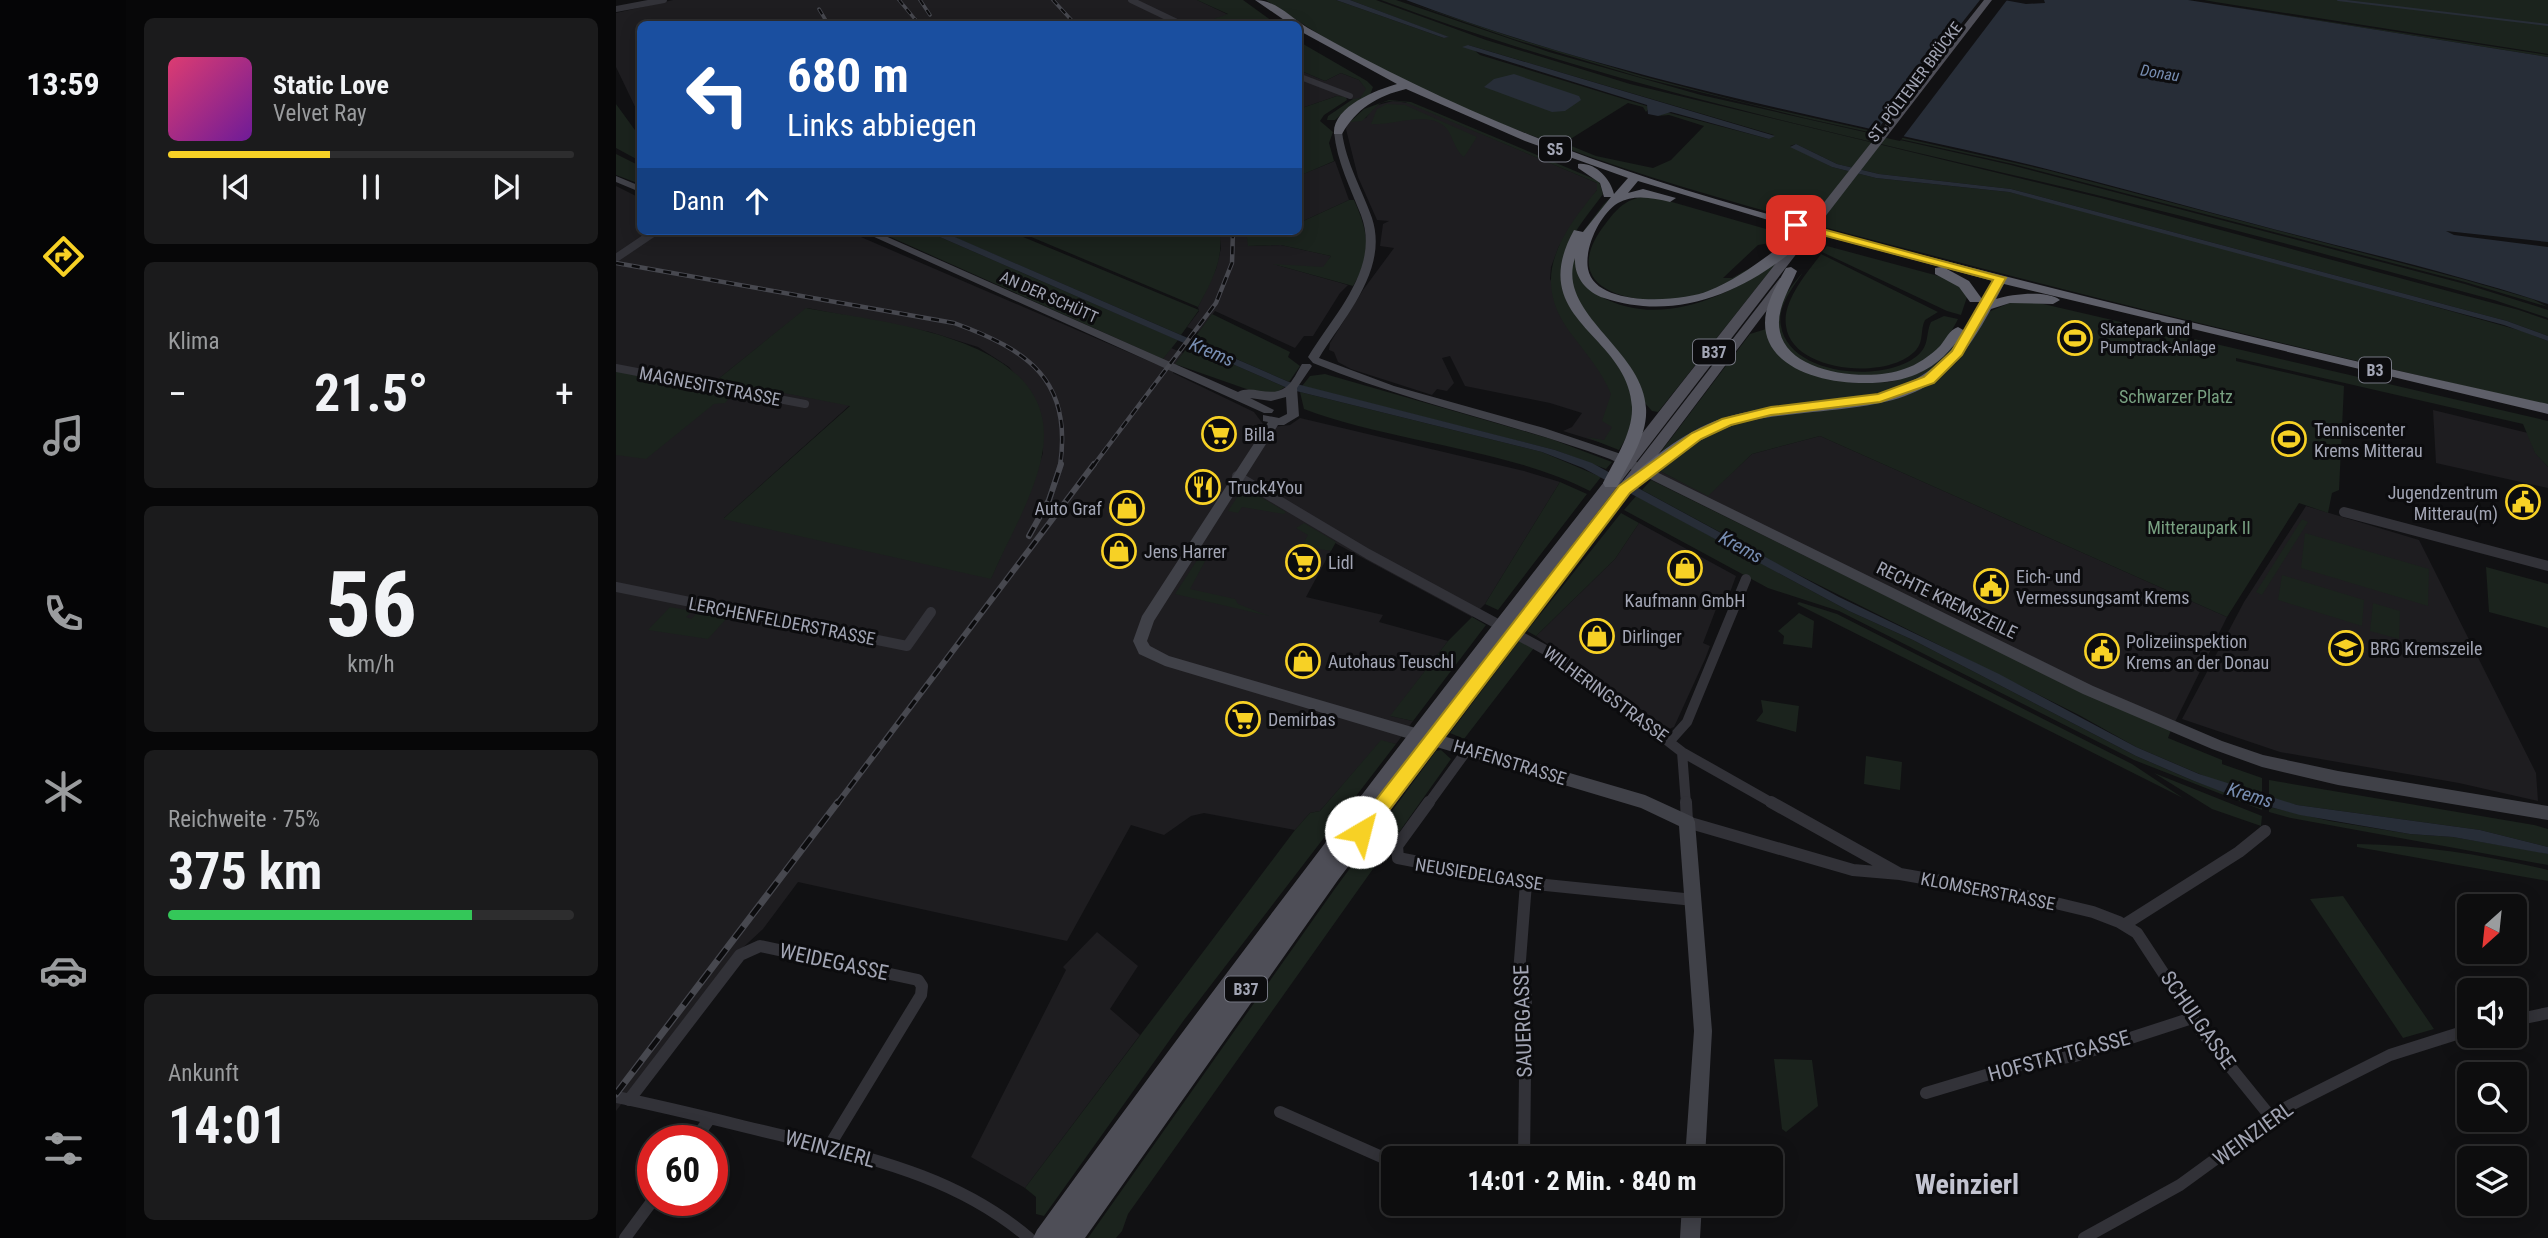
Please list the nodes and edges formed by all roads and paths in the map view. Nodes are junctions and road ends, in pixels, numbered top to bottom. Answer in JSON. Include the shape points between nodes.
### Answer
{"nodes":[{"id":1,"x":664,"y":0,"type":"edge"},
{"id":2,"x":1131,"y":0,"type":"edge"},
{"id":3,"x":1248,"y":0,"type":"edge"},
{"id":4,"x":1260,"y":0,"type":"edge"},
{"id":5,"x":1988,"y":0,"type":"edge"},
{"id":6,"x":1998,"y":0,"type":"edge"},
{"id":7,"x":616,"y":9,"type":"edge"},
{"id":8,"x":1175,"y":21,"type":"edge"},
{"id":9,"x":1279,"y":21,"type":"edge"},
{"id":10,"x":1291,"y":21,"type":"edge"},
{"id":11,"x":1302,"y":28,"type":"edge"},
{"id":12,"x":1302,"y":36,"type":"edge"},
{"id":13,"x":1364,"y":72,"type":"junction"},
{"id":14,"x":1302,"y":78,"type":"edge"},
{"id":15,"x":1401,"y":88,"type":"junction"},
{"id":16,"x":1350,"y":96,"type":"dead end"},
{"id":17,"x":1375,"y":98,"type":"junction"},
{"id":18,"x":1420,"y":100,"type":"junction"},
{"id":19,"x":1338,"y":132,"type":"joint"},
{"id":20,"x":1582,"y":166,"type":"junction"},
{"id":21,"x":616,"y":179,"type":"edge"},
{"id":22,"x":1630,"y":180,"type":"junction"},
{"id":23,"x":1852,"y":183,"type":"junction"},
{"id":24,"x":637,"y":188,"type":"edge"},
{"id":25,"x":1610,"y":198,"type":"junction"},
{"id":26,"x":1685,"y":200,"type":"junction"},
{"id":27,"x":1807,"y":232,"type":"joint"},
{"id":28,"x":650,"y":235,"type":"edge"},
{"id":29,"x":875,"y":235,"type":"edge"},
{"id":30,"x":1844,"y":242,"type":"junction"},
{"id":31,"x":1796,"y":249,"type":"junction"},
{"id":32,"x":616,"y":258,"type":"edge"},
{"id":33,"x":1791,"y":271,"type":"junction"},
{"id":34,"x":1940,"y":271,"type":"junction"},
{"id":35,"x":1992,"y":280,"type":"junction"},
{"id":36,"x":2053,"y":300,"type":"junction"},
{"id":37,"x":1979,"y":303,"type":"junction"},
{"id":38,"x":1310,"y":362,"type":"junction"},
{"id":39,"x":616,"y":368,"type":"edge"},
{"id":40,"x":1292,"y":389,"type":"junction"},
{"id":41,"x":805,"y":404,"type":"dead end"},
{"id":42,"x":1279,"y":407,"type":"junction"},
{"id":43,"x":2548,"y":409,"type":"edge"},
{"id":44,"x":2548,"y":417,"type":"edge"},
{"id":45,"x":1640,"y":458,"type":"junction"},
{"id":46,"x":1237,"y":476,"type":"junction"},
{"id":47,"x":1618,"y":486,"type":"junction"},
{"id":48,"x":2344,"y":512,"type":"dead end"},
{"id":49,"x":2548,"y":566,"type":"edge"},
{"id":50,"x":1746,"y":579,"type":"dead end"},
{"id":51,"x":616,"y":587,"type":"edge"},
{"id":52,"x":931,"y":612,"type":"dead end"},
{"id":53,"x":1670,"y":741,"type":"junction"},
{"id":54,"x":1468,"y":749,"type":"junction"},
{"id":55,"x":1682,"y":752,"type":"junction"},
{"id":56,"x":2548,"y":813,"type":"edge"},
{"id":57,"x":1687,"y":821,"type":"junction"},
{"id":58,"x":2265,"y":831,"type":"dead end"},
{"id":59,"x":1900,"y":874,"type":"junction"},
{"id":60,"x":1526,"y":883,"type":"junction"},
{"id":61,"x":1694,"y":900,"type":"junction"},
{"id":62,"x":2127,"y":923,"type":"junction"},
{"id":63,"x":2548,"y":1013,"type":"edge"},
{"id":64,"x":2527,"y":1017,"type":"edge"},
{"id":65,"x":2192,"y":1018,"type":"junction"},
{"id":66,"x":2457,"y":1034,"type":"edge"},
{"id":67,"x":1926,"y":1093,"type":"dead end"},
{"id":68,"x":623,"y":1098,"type":"edge"},
{"id":69,"x":1280,"y":1112,"type":"dead end"},
{"id":70,"x":2270,"y":1116,"type":"junction"},
{"id":71,"x":710,"y":1118,"type":"junction"},
{"id":72,"x":705,"y":1125,"type":"edge"},
{"id":73,"x":1524,"y":1146,"type":"edge"},
{"id":74,"x":1696,"y":1146,"type":"edge"},
{"id":75,"x":828,"y":1148,"type":"junction"},
{"id":76,"x":1381,"y":1157,"type":"edge"},
{"id":77,"x":641,"y":1216,"type":"edge"},
{"id":78,"x":1691,"y":1216,"type":"edge"},
{"id":79,"x":1074,"y":1221,"type":"edge"},
{"id":80,"x":625,"y":1238,"type":"edge"},
{"id":81,"x":1029,"y":1238,"type":"edge"},
{"id":82,"x":1045,"y":1238,"type":"edge"},
{"id":83,"x":1690,"y":1238,"type":"edge"},
{"id":84,"x":2084,"y":1238,"type":"edge"}],
"edges":[{"from":1,"to":7,"type":"street"},
{"from":2,"to":8,"type":"street"},
{"from":3,"to":9,"type":"highway"},
{"from":4,"to":10,"type":"highway","number":"S5"},
{"from":5,"to":23,"type":"main road","name":"ST. PÖLTENER BRÜCKE","number":"B37"},
{"from":6,"to":23,"type":"main road","name":"ST. PÖLTENER BRÜCKE","number":"B37"},
{"from":11,"to":15,"type":"highway","number":"S5"},
{"from":12,"to":13,"type":"highway","number":"S5"},
{"from":13,"to":15,"type":"highway","number":"S5"},
{"from":13,"to":17,"type":"highway","via":[[1376,87]]},
{"from":14,"to":16,"type":"street"},
{"from":15,"to":17,"type":"highway"},
{"from":15,"to":18,"type":"highway","number":"S5"},
{"from":15,"to":22,"type":"highway","number":"S5"},
{"from":17,"to":18,"type":"highway"},
{"from":17,"to":19,"type":"highway","via":[[1346,115]]},
{"from":18,"to":20,"type":"highway","number":"S5"},
{"from":19,"to":38,"type":"street","via":[[1373,240],[1365,274],[1322,334]]},
{"from":20,"to":22,"type":"highway","number":"S5"},
{"from":20,"to":25,"type":"highway","via":[[1605,181]]},
{"from":21,"to":24,"type":"street"},
{"from":22,"to":25,"type":"highway"},
{"from":22,"to":26,"type":"highway","number":"S5"},
{"from":22,"to":30,"type":"highway","number":"S5"},
{"from":23,"to":27,"type":"main road","number":"B37"},
{"from":23,"to":31,"type":"main road","number":"B37"},
{"from":25,"to":26,"type":"highway","via":[[1643,193]]},
{"from":25,"to":31,"type":"highway","via":[[1590,232],[1580,262],[1591,284],[1623,300],[1673,304],[1712,295]]},
{"from":25,"to":45,"type":"highway","via":[[1577,234],[1566,264],[1565,284],[1573,304],[1636,389]]},
{"from":26,"to":30,"type":"highway","number":"S5"},
{"from":27,"to":31,"type":"highway"},
{"from":28,"to":32,"type":"street"},
{"from":29,"to":42,"type":"street","name":"AN DER SCHÜTT","via":[[1220,390]]},
{"from":30,"to":34,"type":"highway","number":"B3"},
{"from":30,"to":35,"type":"highway","number":"B3"},
{"from":31,"to":33,"type":"main road","number":"B37"},
{"from":31,"to":45,"type":"main road","number":"B37"},
{"from":33,"to":37,"type":"highway","via":[[1772,314],[1774,337],[1798,363],[1839,378],[1888,379],[1920,368],[1948,345]]},
{"from":33,"to":45,"type":"main road","number":"B37"},
{"from":34,"to":35,"type":"highway","number":"B3"},
{"from":34,"to":37,"type":"highway","via":[[1964,284]]},
{"from":35,"to":36,"type":"highway","number":"B3"},
{"from":35,"to":37,"type":"highway"},
{"from":35,"to":43,"type":"highway","number":"B3"},
{"from":36,"to":37,"type":"highway"},
{"from":36,"to":44,"type":"highway","number":"B3"},
{"from":37,"to":45,"type":"highway","via":[[1951,360],[1916,387],[1727,422]]},
{"from":38,"to":40,"type":"street"},
{"from":38,"to":56,"type":"street","name":"RECHTE KREMSZEILE","via":[[1332,373],[1614,456],[2077,685],[2217,745],[2262,761],[2338,778]]},
{"from":39,"to":41,"type":"street","name":"MAGNESITSTRASSE"},
{"from":40,"to":42,"type":"street"},
{"from":40,"to":42,"type":"street"},
{"from":42,"to":46,"type":"street","name":"HAFENSTRASSE"},
{"from":45,"to":47,"type":"highway"},
{"from":45,"to":47,"type":"highway"},
{"from":46,"to":53,"type":"street","name":"WILHERINGSTRASSE","via":[[1368,554],[1562,659]]},
{"from":46,"to":54,"type":"street","name":"HAFENSTRASSE","via":[[1147,620],[1140,641],[1144,650]]},
{"from":47,"to":79,"type":"main road","number":"B37","via":[[1407,758],[1245,990]]},
{"from":48,"to":49,"type":"street"},
{"from":50,"to":53,"type":"street","via":[[1687,722]]},
{"from":51,"to":52,"type":"street","name":"LERCHENFELDERSTRASSE","via":[[906,646]]},
{"from":53,"to":55,"type":"street","name":"WILHERINGSTRASSE"},
{"from":54,"to":57,"type":"street","name":"HAFENSTRASSE","via":[[1653,804]]},
{"from":54,"to":60,"type":"street","name":"NEUSIEDELGASSE","via":[[1397,846],[1398,858]]},
{"from":55,"to":57,"type":"street"},
{"from":55,"to":59,"type":"street","name":"WILHERINGSTRASSE"},
{"from":57,"to":59,"type":"street","name":"KLOMSERSTRASSE","via":[[1853,870]]},
{"from":57,"to":61,"type":"street"},
{"from":58,"to":62,"type":"street"},
{"from":59,"to":62,"type":"street","name":"KLOMSERSTRASSE","via":[[2087,909]]},
{"from":60,"to":61,"type":"street","name":"NEUSIEDELGASSE"},
{"from":60,"to":73,"type":"street","name":"SAUERGASSE","via":[[1519,973],[1526,993]]},
{"from":61,"to":74,"type":"street","via":[[1703,1044]]},
{"from":62,"to":65,"type":"street","name":"SCHULGASSE"},
{"from":63,"to":64,"type":"street"},
{"from":65,"to":67,"type":"street","name":"HOFSTATTGASSE","via":[[2075,1056],[2026,1063]]},
{"from":65,"to":70,"type":"street","name":"SCHULGASSE"},
{"from":66,"to":70,"type":"street","name":"WEINZIERL","via":[[2390,1055]]},
{"from":68,"to":71,"type":"street","name":"WEINZIERL"},
{"from":68,"to":75,"type":"street","name":"WEIDEGASSE","via":[[740,955],[760,946],[918,980],[920,995]]},
{"from":69,"to":76,"type":"street"},
{"from":70,"to":84,"type":"street","name":"WEINZIERL","via":[[2209,1166]]},
{"from":71,"to":72,"type":"street"},
{"from":71,"to":75,"type":"street","name":"WEINZIERL"},
{"from":75,"to":81,"type":"street","name":"WEINZIERL","via":[[947,1184],[994,1210]]},
{"from":77,"to":80,"type":"street"},
{"from":78,"to":83,"type":"street"},
{"from":79,"to":82,"type":"main road","number":"B37"}]}
